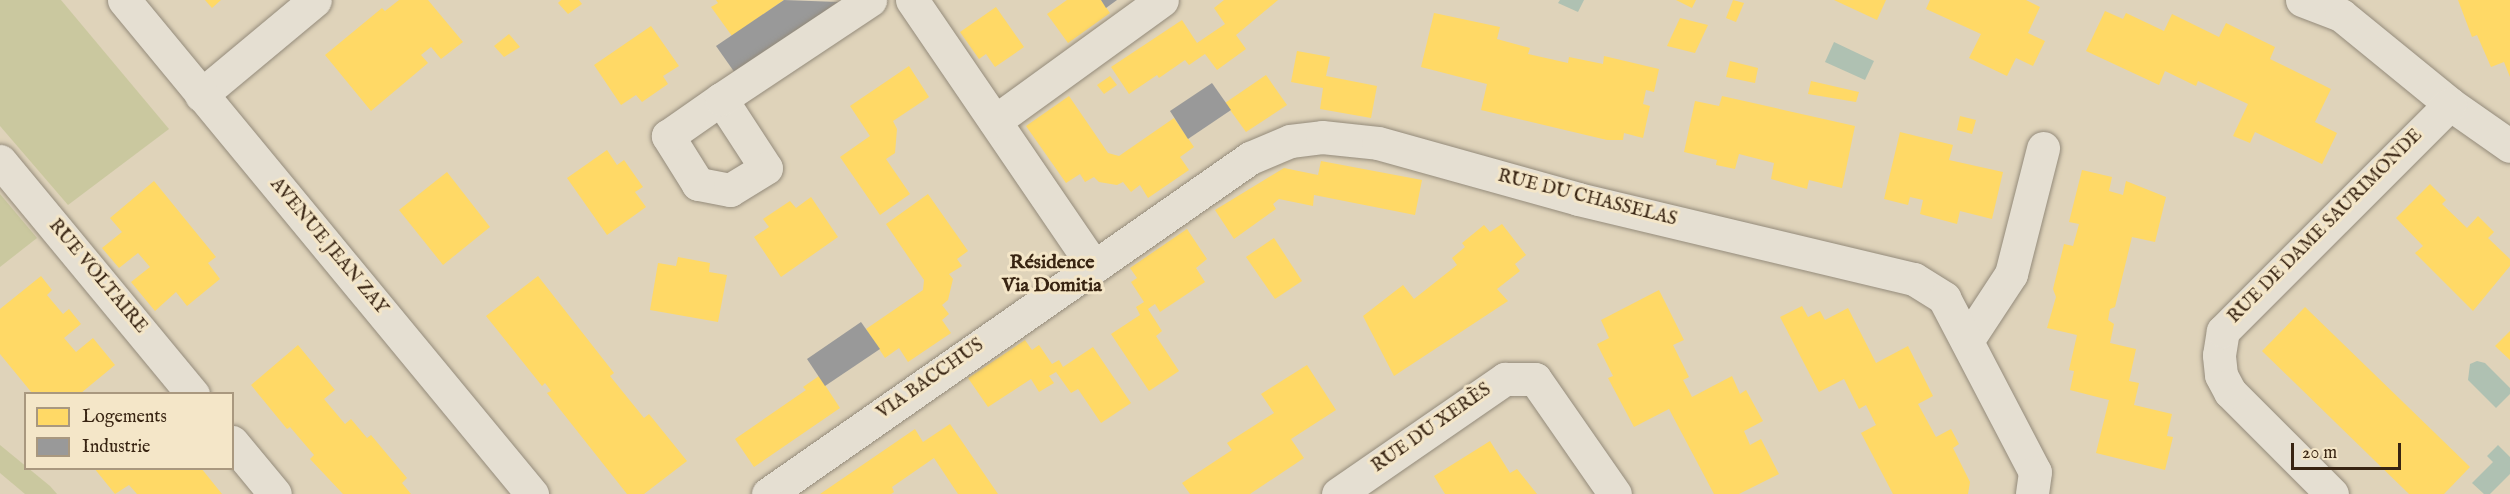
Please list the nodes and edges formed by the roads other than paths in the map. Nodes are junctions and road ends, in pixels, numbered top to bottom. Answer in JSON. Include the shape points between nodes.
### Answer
{"nodes":[{"id":1,"x":124,"y":0,"type":"edge"},
{"id":2,"x":315,"y":0,"type":"edge"},
{"id":3,"x":870,"y":0,"type":"edge"},
{"id":4,"x":912,"y":0,"type":"edge"},
{"id":5,"x":1162,"y":0,"type":"edge"},
{"id":6,"x":2302,"y":0,"type":"edge"},
{"id":7,"x":201,"y":95,"type":"junction"},
{"id":8,"x":721,"y":99,"type":"dead end"},
{"id":9,"x":2450,"y":104,"type":"junction"},
{"id":10,"x":995,"y":121,"type":"junction"},
{"id":11,"x":2510,"y":146,"type":"edge"},
{"id":12,"x":2043,"y":148,"type":"dead end"},
{"id":13,"x":0,"y":161,"type":"edge"},
{"id":14,"x":1190,"y":198,"type":"joint"},
{"id":15,"x":1094,"y":267,"type":"junction"},
{"id":16,"x":1966,"y":341,"type":"junction"},
{"id":17,"x":192,"y":392,"type":"edge"},
{"id":18,"x":234,"y":444,"type":"edge"},
{"id":19,"x":275,"y":494,"type":"edge"},
{"id":20,"x":532,"y":494,"type":"edge"},
{"id":21,"x":768,"y":494,"type":"edge"},
{"id":22,"x":1338,"y":494,"type":"edge"},
{"id":23,"x":1615,"y":494,"type":"edge"},
{"id":24,"x":2032,"y":494,"type":"edge"},
{"id":25,"x":2332,"y":494,"type":"edge"}],
"edges":[{"from":1,"to":7,"type":"street","name":"AVENUE JEAN ZAY"},
{"from":2,"to":7,"type":"street"},
{"from":3,"to":8,"type":"street"},
{"from":4,"to":10,"type":"street"},
{"from":5,"to":10,"type":"street"},
{"from":6,"to":9,"type":"street","via":[[2342,15]]},
{"from":7,"to":20,"type":"street","name":"AVENUE JEAN ZAY"},
{"from":9,"to":11,"type":"street"},
{"from":9,"to":25,"type":"street","name":"RUE DE DAME SAURIMONDE","via":[[2223,331],[2220,365],[2230,392]]},
{"from":10,"to":15,"type":"street"},
{"from":12,"to":16,"type":"street","via":[[2011,274]]},
{"from":13,"to":17,"type":"street","name":"RUE VOLTAIRE"},
{"from":14,"to":15,"type":"street","name":"VIA BACCHUS"},
{"from":14,"to":16,"type":"street","name":"RUE DU CHASSELAS","via":[[1250,158],[1290,141],[1322,137],[1378,143],[1578,199],[1914,279],[1944,298]]},
{"from":15,"to":21,"type":"street","name":"VIA BACCHUS"},
{"from":16,"to":24,"type":"street","name":"RUE DU CHASSELAS","via":[[2035,472]]},
{"from":18,"to":19,"type":"street"},
{"from":22,"to":23,"type":"street","name":"RUE DU XERÈS","via":[[1505,379],[1535,379]]}]}
